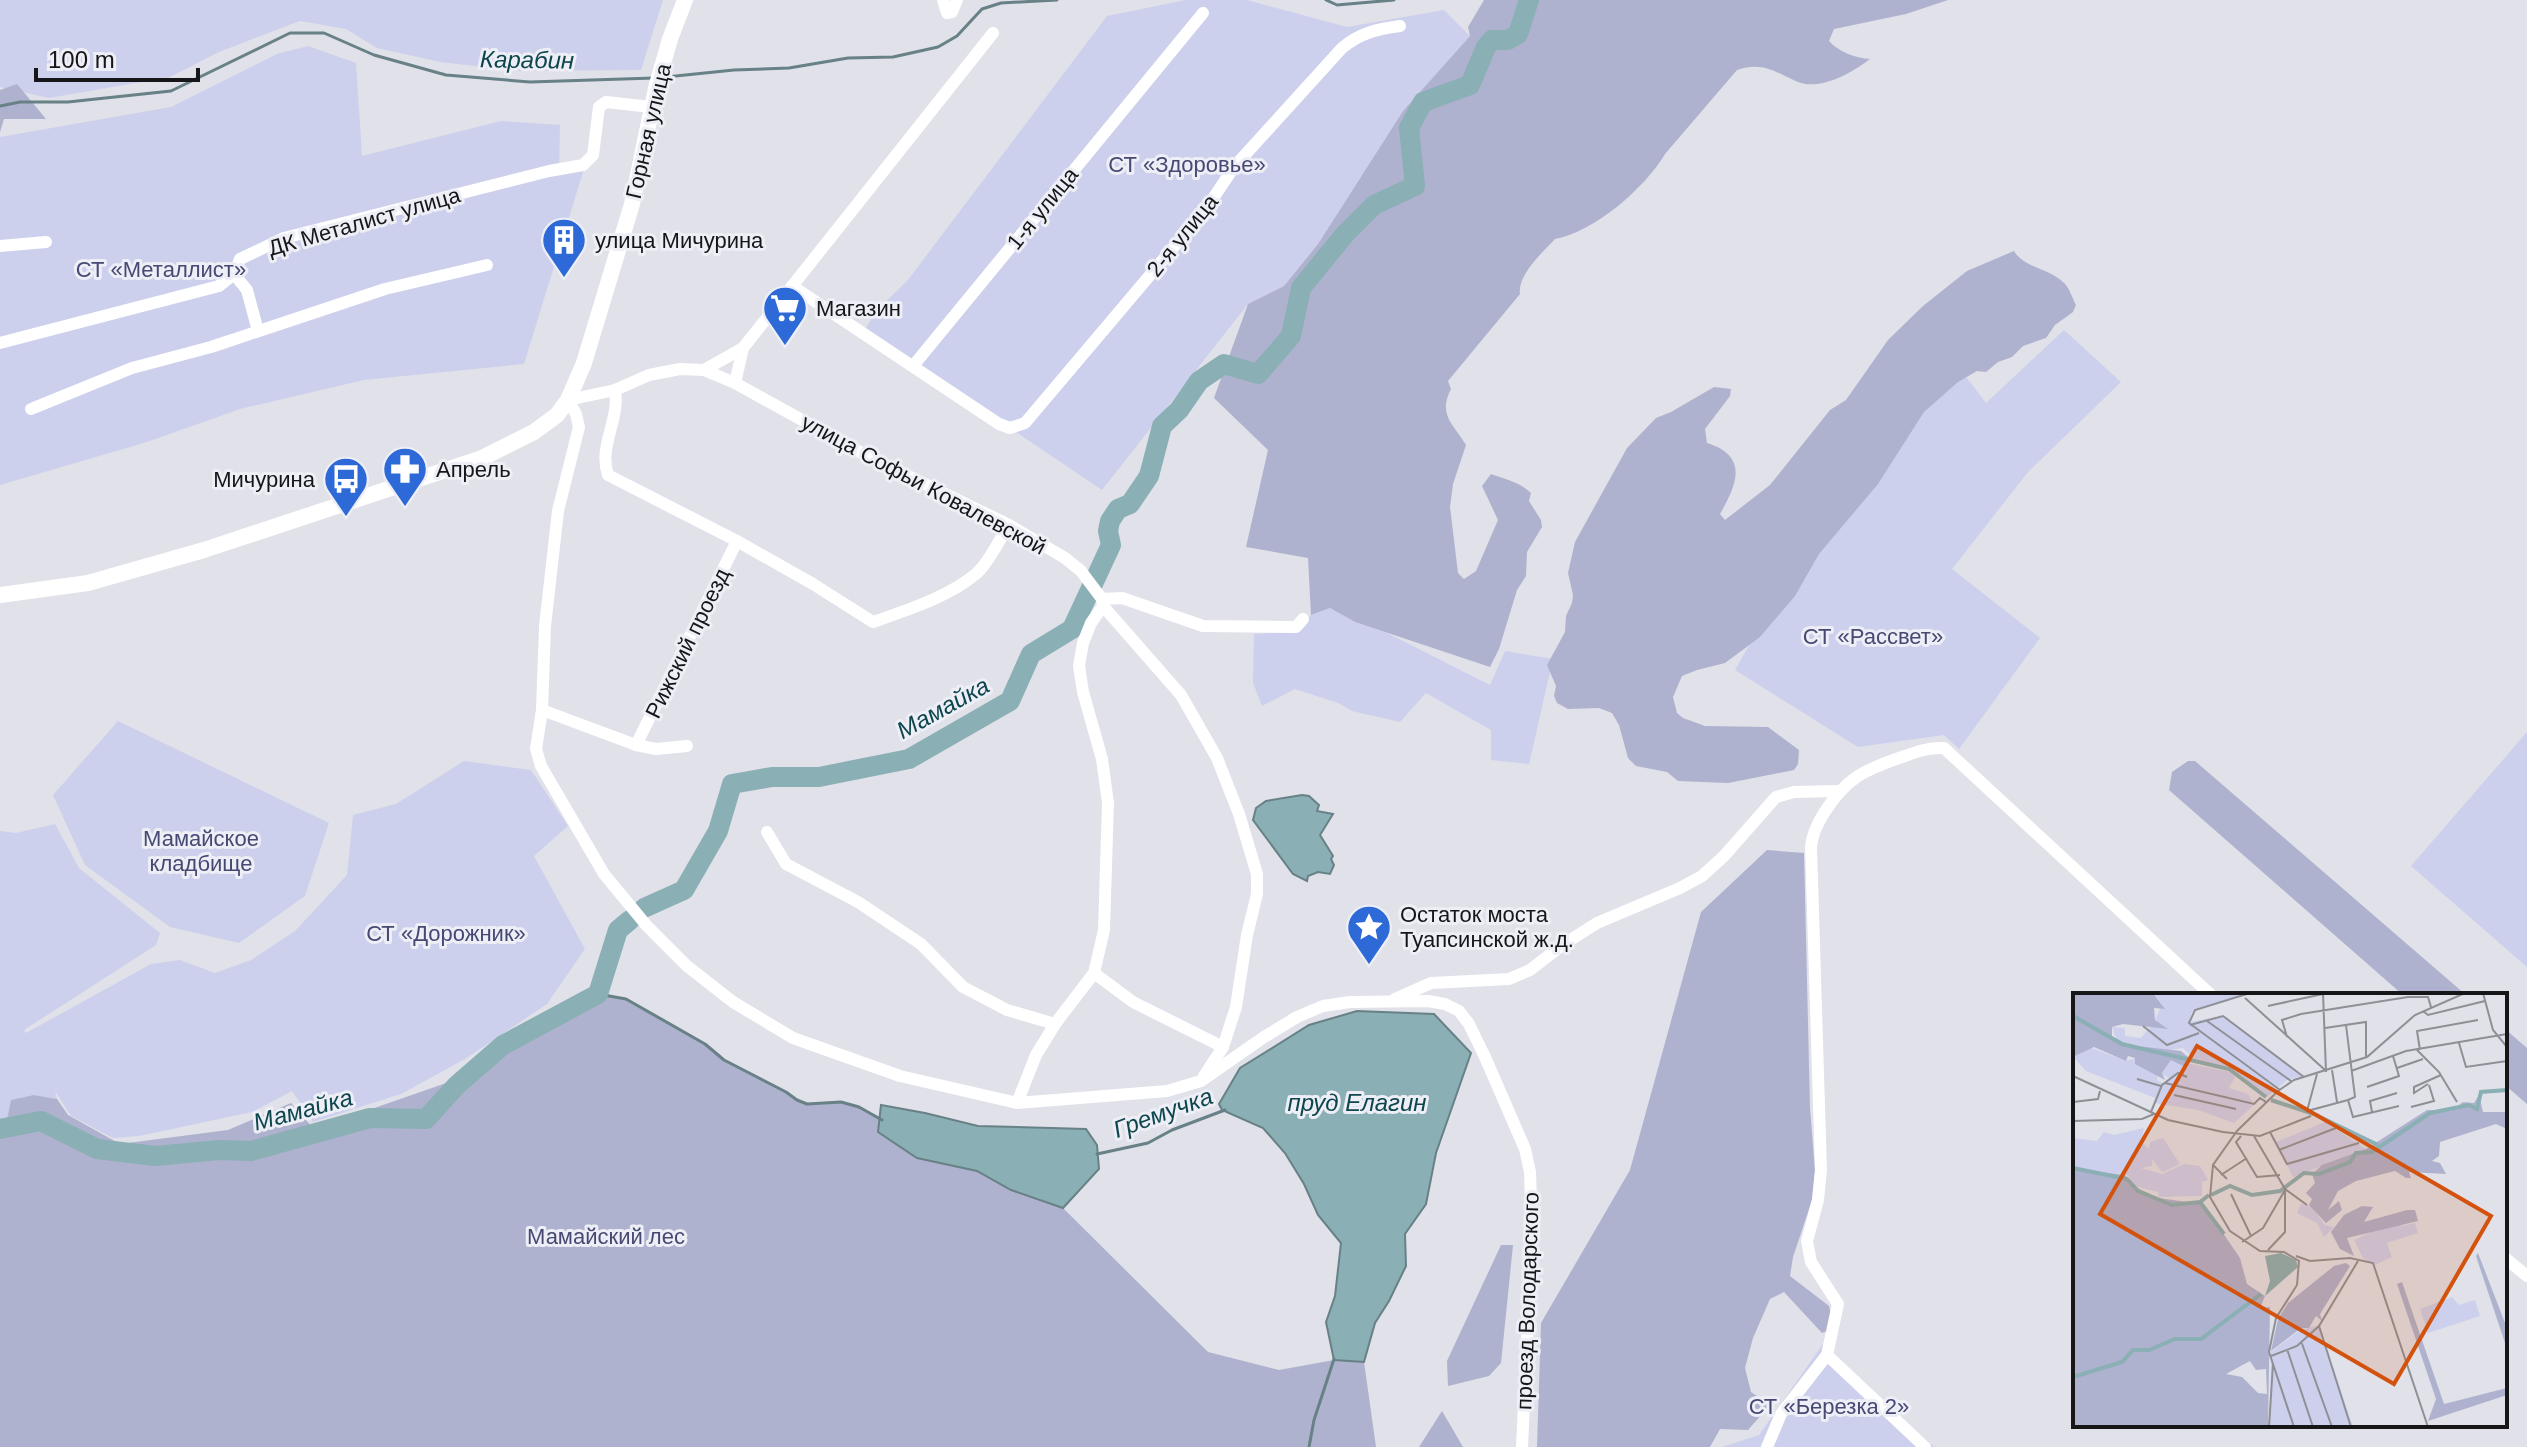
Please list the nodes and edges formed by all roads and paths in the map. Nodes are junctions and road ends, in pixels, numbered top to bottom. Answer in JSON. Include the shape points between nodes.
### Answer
{"nodes":[{"id":1,"x":685,"y":0,"type":"edge"},
{"id":2,"x":943,"y":0,"type":"edge"},
{"id":3,"x":957,"y":0,"type":"edge"},
{"id":4,"x":1203,"y":13,"type":"dead end"},
{"id":5,"x":1400,"y":26,"type":"dead end"},
{"id":6,"x":993,"y":33,"type":"dead end"},
{"id":7,"x":651,"y":107,"type":"junction"},
{"id":8,"x":46,"y":242,"type":"dead end"},
{"id":9,"x":0,"y":246,"type":"edge"},
{"id":10,"x":487,"y":265,"type":"dead end"},
{"id":11,"x":234,"y":274,"type":"junction"},
{"id":12,"x":792,"y":286,"type":"junction"},
{"id":13,"x":258,"y":331,"type":"junction"},
{"id":14,"x":0,"y":343,"type":"edge"},
{"id":15,"x":743,"y":348,"type":"junction"},
{"id":16,"x":913,"y":366,"type":"junction"},
{"id":17,"x":704,"y":370,"type":"junction"},
{"id":18,"x":735,"y":383,"type":"junction"},
{"id":19,"x":615,"y":390,"type":"junction"},
{"id":20,"x":568,"y":400,"type":"junction"},
{"id":21,"x":31,"y":409,"type":"dead end"},
{"id":22,"x":1009,"y":525,"type":"junction"},
{"id":23,"x":737,"y":541,"type":"junction"},
{"id":24,"x":0,"y":595,"type":"edge"},
{"id":25,"x":1101,"y":599,"type":"junction"},
{"id":26,"x":1303,"y":619,"type":"dead end"},
{"id":27,"x":542,"y":710,"type":"junction"},
{"id":28,"x":636,"y":745,"type":"junction"},
{"id":29,"x":687,"y":746,"type":"dead end"},
{"id":30,"x":1838,"y":791,"type":"junction"},
{"id":31,"x":767,"y":832,"type":"dead end"},
{"id":32,"x":1094,"y":973,"type":"junction"},
{"id":33,"x":2209,"y":993,"type":"edge"},
{"id":34,"x":1392,"y":1001,"type":"junction"},
{"id":35,"x":1055,"y":1024,"type":"junction"},
{"id":36,"x":1223,"y":1047,"type":"junction"},
{"id":37,"x":1201,"y":1081,"type":"junction"},
{"id":38,"x":1017,"y":1103,"type":"junction"},
{"id":39,"x":2507,"y":1260,"type":"edge"},
{"id":40,"x":2527,"y":1276,"type":"edge"},
{"id":41,"x":1827,"y":1355,"type":"junction"},
{"id":42,"x":1522,"y":1447,"type":"edge"},
{"id":43,"x":1767,"y":1447,"type":"edge"},
{"id":44,"x":1925,"y":1447,"type":"edge"}],
"edges":[{"from":1,"to":7,"type":"street","name":"Горная улица"},
{"from":2,"to":3,"type":"street","via":[[947,13]]},
{"from":4,"to":16,"type":"street","name":"1-я улица"},
{"from":5,"to":16,"type":"street","name":"2-я улица","via":[[1355,37],[1342,48],[1234,167],[1206,209],[1025,423],[1010,428]]},
{"from":6,"to":12,"type":"street"},
{"from":7,"to":11,"type":"street","name":"ДК Металист улица","via":[[602,104],[593,155],[583,165],[284,238],[240,259]]},
{"from":7,"to":20,"type":"street","name":"Горная улица","via":[[632,204]]},
{"from":8,"to":9,"type":"street"},
{"from":10,"to":13,"type":"street","via":[[385,289]]},
{"from":11,"to":13,"type":"street","via":[[247,290]]},
{"from":11,"to":14,"type":"street","name":"ДК Металист улица","via":[[219,286]]},
{"from":12,"to":15,"type":"street"},
{"from":12,"to":16,"type":"street"},
{"from":13,"to":21,"type":"street","via":[[132,368]]},
{"from":15,"to":17,"type":"street"},
{"from":15,"to":18,"type":"street"},
{"from":17,"to":18,"type":"street","name":"улица Софьи Ковалевской"},
{"from":17,"to":19,"type":"street","via":[[649,375]]},
{"from":18,"to":22,"type":"street","name":"улица Софьи Ковалевской","via":[[867,456]]},
{"from":19,"to":20,"type":"street"},
{"from":19,"to":23,"type":"street","name":"Рижский проезд","via":[[618,407],[603,457],[608,475]]},
{"from":20,"to":24,"type":"street","via":[[534,432],[463,465],[101,580]]},
{"from":20,"to":27,"type":"street","name":"проезд Володарского","via":[[579,427],[558,511]]},
{"from":22,"to":23,"type":"street","name":"Рижский проезд","via":[[978,572],[919,605],[873,622]]},
{"from":22,"to":25,"type":"street","name":"улица Софьи Ковалевской","via":[[1065,558]]},
{"from":23,"to":28,"type":"street","name":"Рижский проезд"},
{"from":25,"to":26,"type":"street","via":[[1122,598],[1203,626],[1296,627]]},
{"from":25,"to":32,"type":"street","via":[[1079,666],[1108,803],[1104,930]]},
{"from":25,"to":36,"type":"street","name":"улица Софьи Ковалевской","via":[[1181,695],[1217,758],[1257,874],[1236,1007]]},
{"from":27,"to":28,"type":"street"},
{"from":27,"to":38,"type":"street","name":"проезд Володарского","via":[[536,749],[541,766],[604,874],[687,966],[793,1038],[900,1076]]},
{"from":28,"to":29,"type":"street"},
{"from":30,"to":33,"type":"street","via":[[1883,763],[1944,748]]},
{"from":30,"to":34,"type":"street","via":[[1776,797],[1702,876],[1597,923],[1530,970],[1509,979],[1431,983]]},
{"from":30,"to":41,"type":"street","via":[[1817,825],[1811,847],[1821,1170],[1807,1241],[1811,1262],[1838,1304]]},
{"from":31,"to":35,"type":"street","via":[[786,864],[858,902],[921,944],[963,987],[1007,1010]]},
{"from":32,"to":35,"type":"street"},
{"from":32,"to":36,"type":"street","via":[[1133,1002]]},
{"from":34,"to":37,"type":"street","name":"проезд Володарского","via":[[1323,1006],[1297,1017]]},
{"from":34,"to":42,"type":"street","name":"проезд Володарского","via":[[1428,1001],[1459,1011],[1525,1149],[1532,1234]]},
{"from":35,"to":38,"type":"street"},
{"from":36,"to":37,"type":"street","name":"улица Софьи Ковалевской"},
{"from":37,"to":38,"type":"street","name":"проезд Володарского","via":[[1167,1091]]},
{"from":39,"to":40,"type":"street"},
{"from":41,"to":43,"type":"street","via":[[1781,1414]]},
{"from":41,"to":44,"type":"street"}]}
